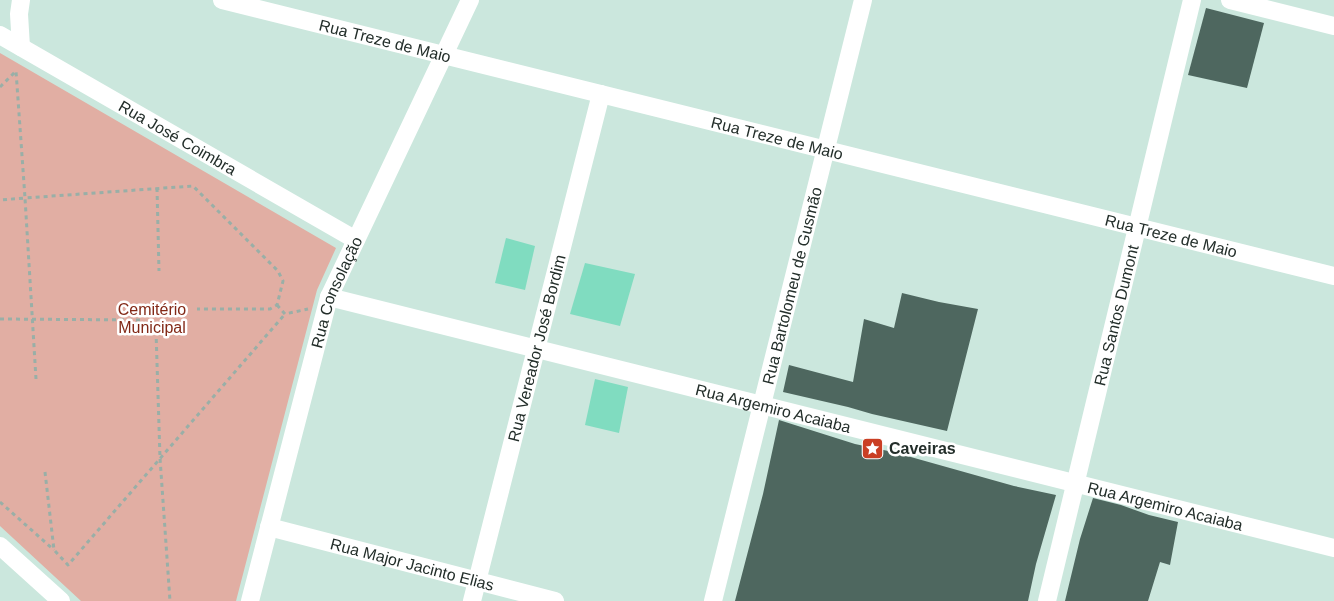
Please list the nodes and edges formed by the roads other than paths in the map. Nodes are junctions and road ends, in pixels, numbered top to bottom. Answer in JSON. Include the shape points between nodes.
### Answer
{"nodes":[{"id":1,"x":21,"y":0,"type":"edge"},
{"id":2,"x":222,"y":0,"type":"edge"},
{"id":3,"x":470,"y":0,"type":"edge"},
{"id":4,"x":863,"y":0,"type":"edge"},
{"id":5,"x":1192,"y":0,"type":"edge"},
{"id":6,"x":1230,"y":0,"type":"edge"},
{"id":7,"x":1334,"y":26,"type":"edge"},
{"id":8,"x":0,"y":35,"type":"edge"},
{"id":9,"x":22,"y":47,"type":"junction"},
{"id":10,"x":444,"y":55,"type":"junction"},
{"id":11,"x":601,"y":94,"type":"junction"},
{"id":12,"x":826,"y":150,"type":"junction"},
{"id":13,"x":1137,"y":227,"type":"junction"},
{"id":14,"x":356,"y":240,"type":"junction"},
{"id":15,"x":1334,"y":276,"type":"edge"},
{"id":16,"x":329,"y":297,"type":"junction"},
{"id":17,"x":536,"y":349,"type":"junction"},
{"id":18,"x":762,"y":405,"type":"junction"},
{"id":19,"x":1076,"y":484,"type":"junction"},
{"id":20,"x":269,"y":527,"type":"junction"},
{"id":21,"x":0,"y":546,"type":"edge"},
{"id":22,"x":1334,"y":548,"type":"edge"},
{"id":23,"x":477,"y":581,"type":"junction"},
{"id":24,"x":61,"y":601,"type":"edge"},
{"id":25,"x":250,"y":601,"type":"edge"},
{"id":26,"x":472,"y":601,"type":"edge"},
{"id":27,"x":555,"y":601,"type":"edge"},
{"id":28,"x":713,"y":601,"type":"edge"},
{"id":29,"x":1047,"y":601,"type":"edge"}],
"edges":[{"from":1,"to":9,"type":"street"},
{"from":2,"to":10,"type":"street","name":"Rua Treze de Maio"},
{"from":3,"to":10,"type":"street","name":"Rua Consolação"},
{"from":4,"to":12,"type":"street","name":"Rua Bartolomeu de Gusmão"},
{"from":5,"to":13,"type":"street","name":"Rua Santos Dumont"},
{"from":6,"to":7,"type":"street"},
{"from":8,"to":9,"type":"street","name":"Rua José Coimbra"},
{"from":9,"to":14,"type":"street","name":"Rua José Coimbra"},
{"from":10,"to":11,"type":"street","name":"Rua Treze de Maio"},
{"from":10,"to":14,"type":"street","name":"Rua Consolação"},
{"from":11,"to":12,"type":"street","name":"Rua Treze de Maio"},
{"from":11,"to":17,"type":"street","name":"Rua Vereador José Bordim"},
{"from":12,"to":13,"type":"street","name":"Rua Treze de Maio"},
{"from":12,"to":18,"type":"street","name":"Rua Bartolomeu de Gusmão"},
{"from":13,"to":15,"type":"street","name":"Rua Treze de Maio"},
{"from":13,"to":19,"type":"street","name":"Rua Santos Dumont"},
{"from":14,"to":16,"type":"street","name":"Rua Consolação"},
{"from":16,"to":17,"type":"street","name":"Rua Argemiro Acaiaba"},
{"from":16,"to":20,"type":"street","name":"Rua Consolação"},
{"from":17,"to":18,"type":"street","name":"Rua Argemiro Acaiaba"},
{"from":17,"to":23,"type":"street","name":"Rua Vereador José Bordim"},
{"from":18,"to":19,"type":"street","name":"Rua Argemiro Acaiaba"},
{"from":18,"to":28,"type":"street","name":"Rua Bartolomeu de Gusmão"},
{"from":19,"to":22,"type":"street","name":"Rua Argemiro Acaiaba"},
{"from":19,"to":29,"type":"street","name":"Rua Santos Dumont"},
{"from":20,"to":23,"type":"street","name":"Rua Major Jacinto Elias"},
{"from":20,"to":25,"type":"street","name":"Rua Consolação"},
{"from":21,"to":24,"type":"street"},
{"from":23,"to":26,"type":"street","name":"Rua Vereador José Bordim"},
{"from":23,"to":27,"type":"street","name":"Rua Major Jacinto Elias"}]}
